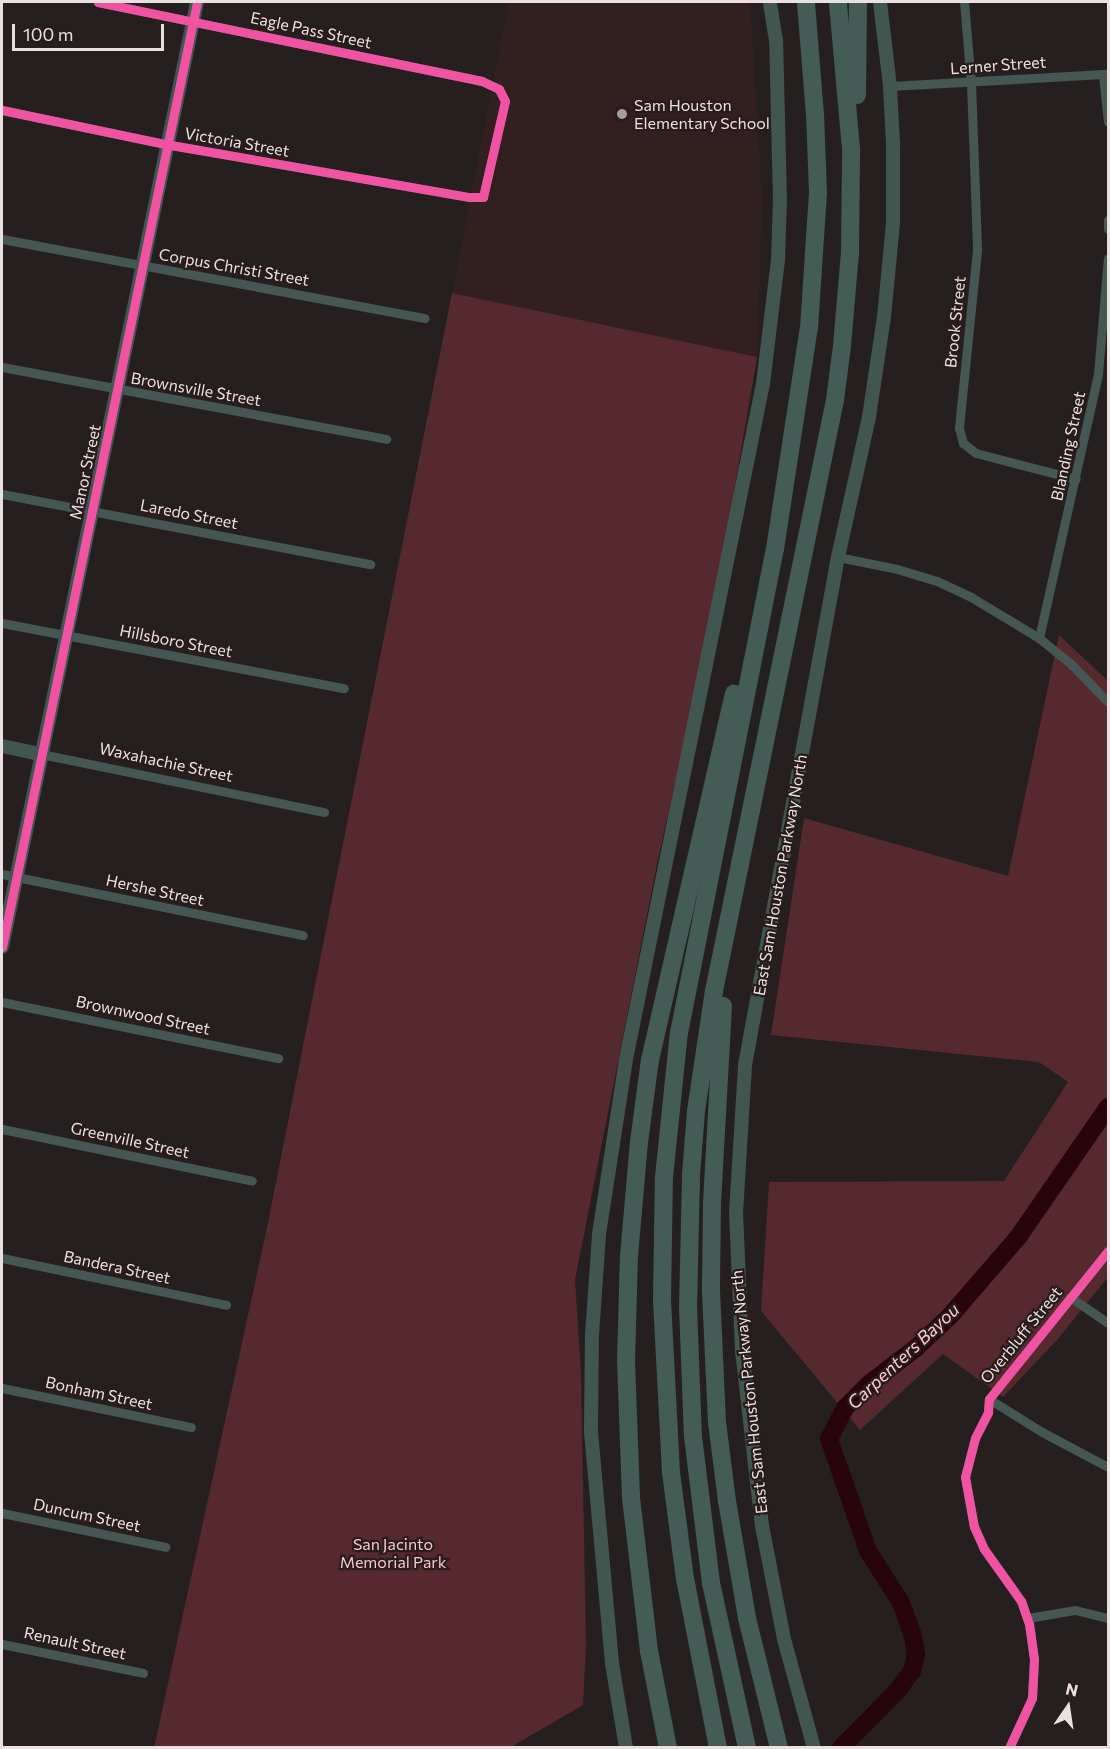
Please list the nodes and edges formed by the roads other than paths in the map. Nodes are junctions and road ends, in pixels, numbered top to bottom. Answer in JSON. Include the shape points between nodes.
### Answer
{"nodes":[{"id":1,"x":98,"y":2,"type":"edge"},
{"id":2,"x":196,"y":2,"type":"edge"},
{"id":3,"x":770,"y":2,"type":"edge"},
{"id":4,"x":806,"y":2,"type":"edge"},
{"id":5,"x":838,"y":2,"type":"edge"},
{"id":6,"x":858,"y":2,"type":"edge"},
{"id":7,"x":880,"y":2,"type":"edge"},
{"id":8,"x":963,"y":2,"type":"edge"},
{"id":9,"x":192,"y":21,"type":"junction"},
{"id":10,"x":1106,"y":75,"type":"edge"},
{"id":11,"x":971,"y":83,"type":"junction"},
{"id":12,"x":890,"y":86,"type":"junction"},
{"id":13,"x":2,"y":110,"type":"edge"},
{"id":14,"x":1108,"y":122,"type":"edge"},
{"id":15,"x":165,"y":144,"type":"junction"},
{"id":16,"x":469,"y":197,"type":"joint"},
{"id":17,"x":851,"y":216,"type":"junction"},
{"id":18,"x":1108,"y":220,"type":"edge"},
{"id":19,"x":1108,"y":229,"type":"edge"},
{"id":20,"x":2,"y":239,"type":"edge"},
{"id":21,"x":1108,"y":258,"type":"edge"},
{"id":22,"x":143,"y":266,"type":"junction"},
{"id":23,"x":425,"y":318,"type":"dead end"},
{"id":24,"x":2,"y":367,"type":"edge"},
{"id":25,"x":803,"y":376,"type":"junction"},
{"id":26,"x":117,"y":390,"type":"junction"},
{"id":27,"x":386,"y":439,"type":"dead end"},
{"id":28,"x":1077,"y":479,"type":"junction"},
{"id":29,"x":2,"y":494,"type":"edge"},
{"id":30,"x":93,"y":511,"type":"junction"},
{"id":31,"x":838,"y":557,"type":"junction"},
{"id":32,"x":370,"y":564,"type":"dead end"},
{"id":33,"x":2,"y":623,"type":"edge"},
{"id":34,"x":66,"y":635,"type":"junction"},
{"id":35,"x":1039,"y":638,"type":"junction"},
{"id":36,"x":344,"y":688,"type":"dead end"},
{"id":37,"x":1108,"y":702,"type":"edge"},
{"id":38,"x":2,"y":746,"type":"edge"},
{"id":39,"x":41,"y":754,"type":"junction"},
{"id":40,"x":324,"y":812,"type":"dead end"},
{"id":41,"x":737,"y":873,"type":"junction"},
{"id":42,"x":2,"y":874,"type":"edge"},
{"id":43,"x":16,"y":877,"type":"junction"},
{"id":44,"x":303,"y":935,"type":"dead end"},
{"id":45,"x":2,"y":947,"type":"edge"},
{"id":46,"x":2,"y":1002,"type":"edge"},
{"id":47,"x":278,"y":1058,"type":"dead end"},
{"id":48,"x":2,"y":1129,"type":"edge"},
{"id":49,"x":252,"y":1181,"type":"dead end"},
{"id":50,"x":1108,"y":1251,"type":"edge"},
{"id":51,"x":2,"y":1258,"type":"edge"},
{"id":52,"x":1070,"y":1298,"type":"junction"},
{"id":53,"x":226,"y":1305,"type":"dead end"},
{"id":54,"x":1108,"y":1323,"type":"edge"},
{"id":55,"x":2,"y":1388,"type":"edge"},
{"id":56,"x":989,"y":1399,"type":"junction"},
{"id":57,"x":191,"y":1427,"type":"dead end"},
{"id":58,"x":1108,"y":1467,"type":"edge"},
{"id":59,"x":2,"y":1513,"type":"edge"},
{"id":60,"x":166,"y":1547,"type":"dead end"},
{"id":61,"x":1028,"y":1618,"type":"junction"},
{"id":62,"x":1108,"y":1618,"type":"edge"},
{"id":63,"x":2,"y":1644,"type":"edge"},
{"id":64,"x":143,"y":1673,"type":"dead end"},
{"id":65,"x":626,"y":1748,"type":"edge"},
{"id":66,"x":668,"y":1748,"type":"edge"},
{"id":67,"x":718,"y":1748,"type":"edge"},
{"id":68,"x":747,"y":1748,"type":"edge"},
{"id":69,"x":779,"y":1748,"type":"edge"},
{"id":70,"x":814,"y":1748,"type":"edge"},
{"id":71,"x":1009,"y":1748,"type":"edge"}],
"edges":[{"from":1,"to":9,"type":"street","name":"Eagle Pass Street"},
{"from":2,"to":9,"type":"main road","name":"Manor Street"},
{"from":3,"to":65,"type":"main road","via":[[776,41],[780,200],[778,260],[763,384],[627,1054],[599,1234],[591,1430],[612,1663]]},
{"from":4,"to":25,"type":"highway","via":[[818,192],[814,284]]},
{"from":5,"to":17,"type":"highway","via":[[847,86]]},
{"from":6,"to":17,"type":"highway"},
{"from":7,"to":12,"type":"main road","name":"East Sam Houston Parkway North"},
{"from":8,"to":11,"type":"street","name":"Brook Street"},
{"from":9,"to":15,"type":"main road","name":"Manor Street"},
{"from":9,"to":16,"type":"street","name":"Eagle Pass Street","via":[[482,81],[499,89],[505,101],[483,197]]},
{"from":10,"to":11,"type":"street","name":"Lerner Street"},
{"from":10,"to":14,"type":"street"},
{"from":11,"to":12,"type":"street","name":"Lerner Street"},
{"from":11,"to":28,"type":"street","name":"Brook Street","via":[[977,250],[959,428],[963,443],[976,453]]},
{"from":12,"to":31,"type":"main road","name":"East Sam Houston Parkway North","via":[[893,223],[884,318],[869,417]]},
{"from":13,"to":15,"type":"street","name":"Victoria Street"},
{"from":15,"to":16,"type":"street","name":"Victoria Street"},
{"from":15,"to":22,"type":"main road","name":"Manor Street"},
{"from":17,"to":41,"type":"highway","via":[[848,293],[834,400]]},
{"from":18,"to":19,"type":"street"},
{"from":20,"to":22,"type":"street","name":"Corpus Christi Street"},
{"from":21,"to":28,"type":"street","name":"Blanding Street","via":[[1098,374]]},
{"from":22,"to":23,"type":"street","name":"Corpus Christi Street"},
{"from":22,"to":26,"type":"main road","name":"Manor Street"},
{"from":24,"to":26,"type":"street","name":"Brownsville Street"},
{"from":25,"to":66,"type":"highway","via":[[650,1060],[639,1142],[629,1256],[627,1414],[639,1574]]},
{"from":25,"to":67,"type":"highway","via":[[775,549],[680,1033],[668,1130],[663,1228],[665,1380],[676,1508]]},
{"from":26,"to":27,"type":"street","name":"Brownsville Street"},
{"from":26,"to":30,"type":"main road","name":"Manor Street"},
{"from":28,"to":35,"type":"street","name":"Blanding Street"},
{"from":29,"to":30,"type":"street","name":"Laredo Street"},
{"from":30,"to":32,"type":"street","name":"Laredo Street"},
{"from":30,"to":34,"type":"main road","name":"Manor Street"},
{"from":31,"to":35,"type":"street","via":[[937,581]]},
{"from":31,"to":70,"type":"main road","name":"East Sam Houston Parkway North","via":[[745,1065],[736,1213],[738,1304],[762,1526],[784,1639]]},
{"from":33,"to":34,"type":"street","name":"Hillsboro Street"},
{"from":34,"to":36,"type":"street","name":"Hillsboro Street"},
{"from":34,"to":39,"type":"main road","name":"Manor Street"},
{"from":35,"to":37,"type":"street"},
{"from":38,"to":39,"type":"main road","name":"Waxahachie Street"},
{"from":39,"to":40,"type":"street","name":"Waxahachie Street"},
{"from":39,"to":43,"type":"main road","name":"Manor Street"},
{"from":41,"to":68,"type":"highway","via":[[697,1101],[689,1241],[693,1437],[711,1583]]},
{"from":41,"to":69,"type":"highway","via":[[720,1039],[712,1203],[711,1292],[717,1422],[747,1618]]},
{"from":42,"to":43,"type":"street","name":"Hershe Street"},
{"from":43,"to":44,"type":"street","name":"Hershe Street"},
{"from":43,"to":45,"type":"main road","name":"Manor Street"},
{"from":46,"to":47,"type":"street","name":"Brownwood Street"},
{"from":48,"to":49,"type":"street","name":"Greenville Street"},
{"from":50,"to":52,"type":"street","name":"Overbluff Street"},
{"from":51,"to":53,"type":"street","name":"Bandera Street"},
{"from":52,"to":54,"type":"street"},
{"from":52,"to":56,"type":"street","name":"Overbluff Street"},
{"from":55,"to":57,"type":"street","name":"Bonham Street"},
{"from":56,"to":58,"type":"street"},
{"from":56,"to":61,"type":"street","name":"Overbluff Street","via":[[965,1477],[969,1510],[978,1538],[1021,1601]]},
{"from":59,"to":60,"type":"street","name":"Duncum Street"},
{"from":61,"to":62,"type":"street","via":[[1075,1610]]},
{"from":61,"to":71,"type":"street","name":"Overbluff Street","via":[[1034,1659],[1032,1698]]},
{"from":63,"to":64,"type":"street","name":"Renault Street"}]}
